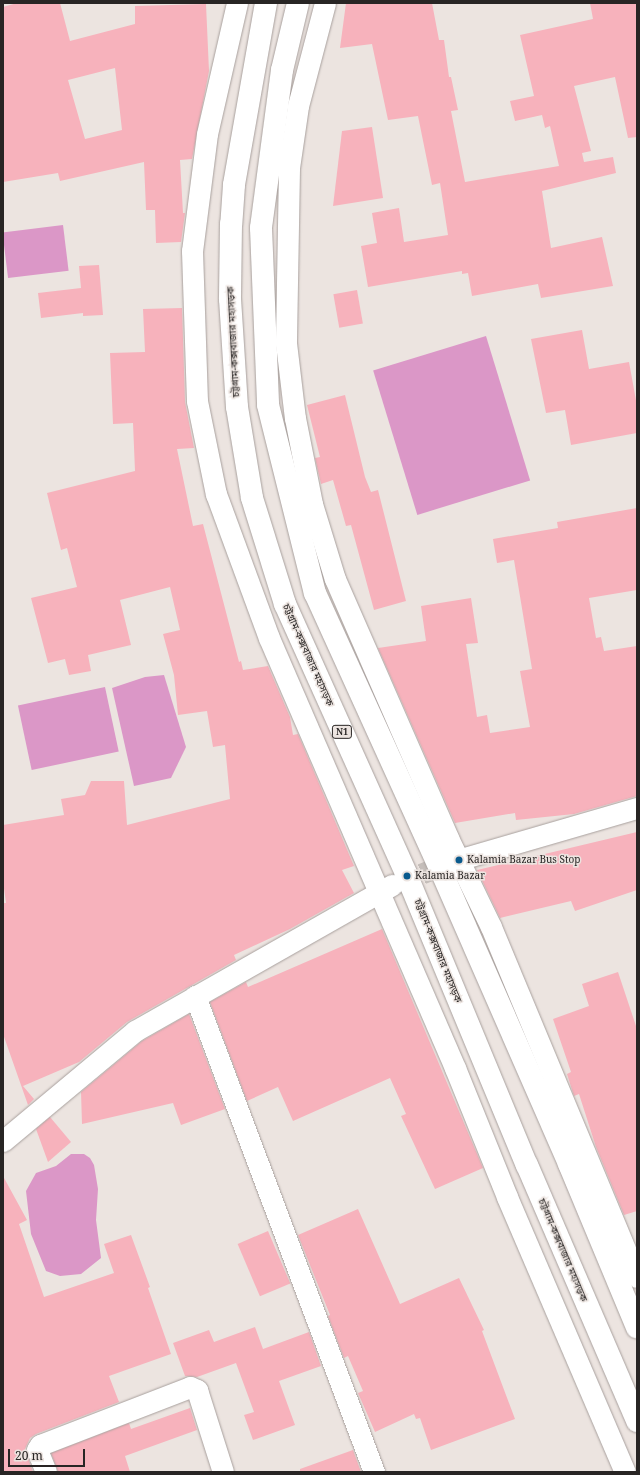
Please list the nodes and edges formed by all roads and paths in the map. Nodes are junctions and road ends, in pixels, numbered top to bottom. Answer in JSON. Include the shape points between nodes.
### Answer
{"nodes":[{"id":1,"x":237,"y":3,"type":"edge"},
{"id":2,"x":266,"y":3,"type":"edge"},
{"id":3,"x":298,"y":3,"type":"edge"},
{"id":4,"x":325,"y":3,"type":"edge"},
{"id":5,"x":637,"y":808,"type":"edge"},
{"id":6,"x":457,"y":861,"type":"junction"},
{"id":7,"x":386,"y":888,"type":"junction"},
{"id":8,"x":195,"y":996,"type":"junction"},
{"id":9,"x":3,"y":1141,"type":"edge"},
{"id":10,"x":637,"y":1277,"type":"edge"},
{"id":11,"x":637,"y":1327,"type":"edge"},
{"id":12,"x":637,"y":1421,"type":"edge"},
{"id":13,"x":46,"y":1472,"type":"edge"},
{"id":14,"x":223,"y":1472,"type":"edge"},
{"id":15,"x":374,"y":1472,"type":"edge"},
{"id":16,"x":625,"y":1472,"type":"edge"}],
"edges":[{"from":1,"to":7,"type":"street","via":[[207,134],[192,250],[198,401],[216,494],[269,638],[337,800]]},
{"from":2,"to":12,"type":"highway","name":"চট্টগ্রাম-কক্সবাজার মহাসড়ক","number":"N1","via":[[234,185],[231,224],[230,299],[237,408],[252,498],[285,604],[407,876],[527,1166]]},
{"from":3,"to":11,"type":"highway","via":[[282,70],[261,228],[268,405],[315,593],[439,866]]},
{"from":4,"to":6,"type":"street","via":[[298,106],[289,168],[286,343],[295,418],[312,504],[335,579]]},
{"from":5,"to":6,"type":"street"},
{"from":6,"to":10,"type":"street","via":[[491,927]]},
{"from":7,"to":8,"type":"street"},
{"from":7,"to":16,"type":"street","via":[[506,1197]]},
{"from":8,"to":9,"type":"street","via":[[135,1031]]},
{"from":8,"to":15,"type":"street"},
{"from":13,"to":14,"type":"street","via":[[37,1450],[40,1445],[190,1387],[197,1390]]}]}
